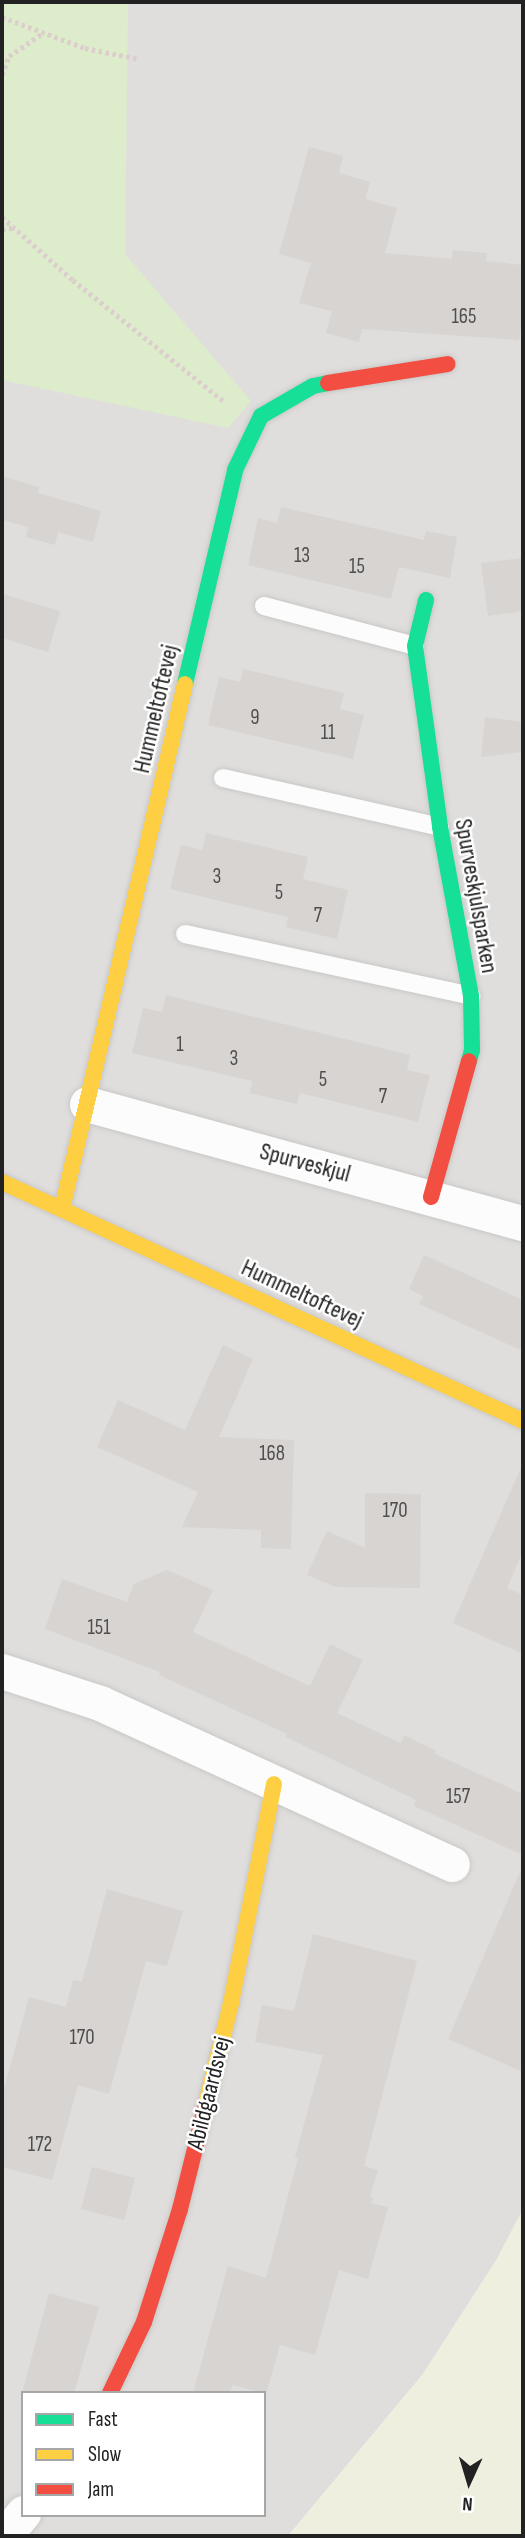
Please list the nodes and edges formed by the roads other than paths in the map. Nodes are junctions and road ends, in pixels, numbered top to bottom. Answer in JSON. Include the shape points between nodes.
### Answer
{"nodes":[{"id":1,"x":448,"y":364,"type":"dead end"},
{"id":2,"x":426,"y":600,"type":"dead end"},
{"id":3,"x":264,"y":606,"type":"dead end"},
{"id":4,"x":415,"y":646,"type":"junction"},
{"id":5,"x":223,"y":778,"type":"dead end"},
{"id":6,"x":440,"y":827,"type":"junction"},
{"id":7,"x":185,"y":934,"type":"dead end"},
{"id":8,"x":471,"y":996,"type":"junction"},
{"id":9,"x":87,"y":1104,"type":"junction"},
{"id":10,"x":2,"y":1182,"type":"edge"},
{"id":11,"x":431,"y":1197,"type":"junction"},
{"id":12,"x":62,"y":1209,"type":"junction"},
{"id":13,"x":523,"y":1223,"type":"edge"},
{"id":14,"x":523,"y":1420,"type":"edge"},
{"id":15,"x":2,"y":1671,"type":"edge"},
{"id":16,"x":274,"y":1784,"type":"junction"},
{"id":17,"x":452,"y":1864,"type":"dead end"},
{"id":18,"x":111,"y":2391,"type":"edge"},
{"id":19,"x":21,"y":2515,"type":"edge"},
{"id":20,"x":4,"y":2536,"type":"edge"}],
"edges":[{"from":1,"to":9,"type":"street","name":"Hummeltoftevej","via":[[313,386],[261,416],[235,470]]},
{"from":2,"to":4,"type":"street","name":"Spurveskjulsparken"},
{"from":3,"to":4,"type":"lane"},
{"from":4,"to":6,"type":"street","name":"Spurveskjulsparken"},
{"from":5,"to":6,"type":"lane"},
{"from":6,"to":8,"type":"street","name":"Spurveskjulsparken"},
{"from":7,"to":8,"type":"lane"},
{"from":8,"to":11,"type":"street","name":"Spurveskjulsparken","via":[[472,1050]]},
{"from":9,"to":11,"type":"street","name":"Spurveskjul"},
{"from":9,"to":12,"type":"street","name":"Hummeltoftevej"},
{"from":10,"to":12,"type":"street","name":"Hummeltoftevej"},
{"from":11,"to":13,"type":"street","name":"Spurveskjul"},
{"from":12,"to":14,"type":"street","name":"Hummeltoftevej"},
{"from":15,"to":16,"type":"street","via":[[100,1703]]},
{"from":16,"to":17,"type":"street"},
{"from":16,"to":18,"type":"street","name":"Abildgaardsvej","via":[[231,2003],[180,2209],[144,2322]]},
{"from":19,"to":20,"type":"street"}]}
